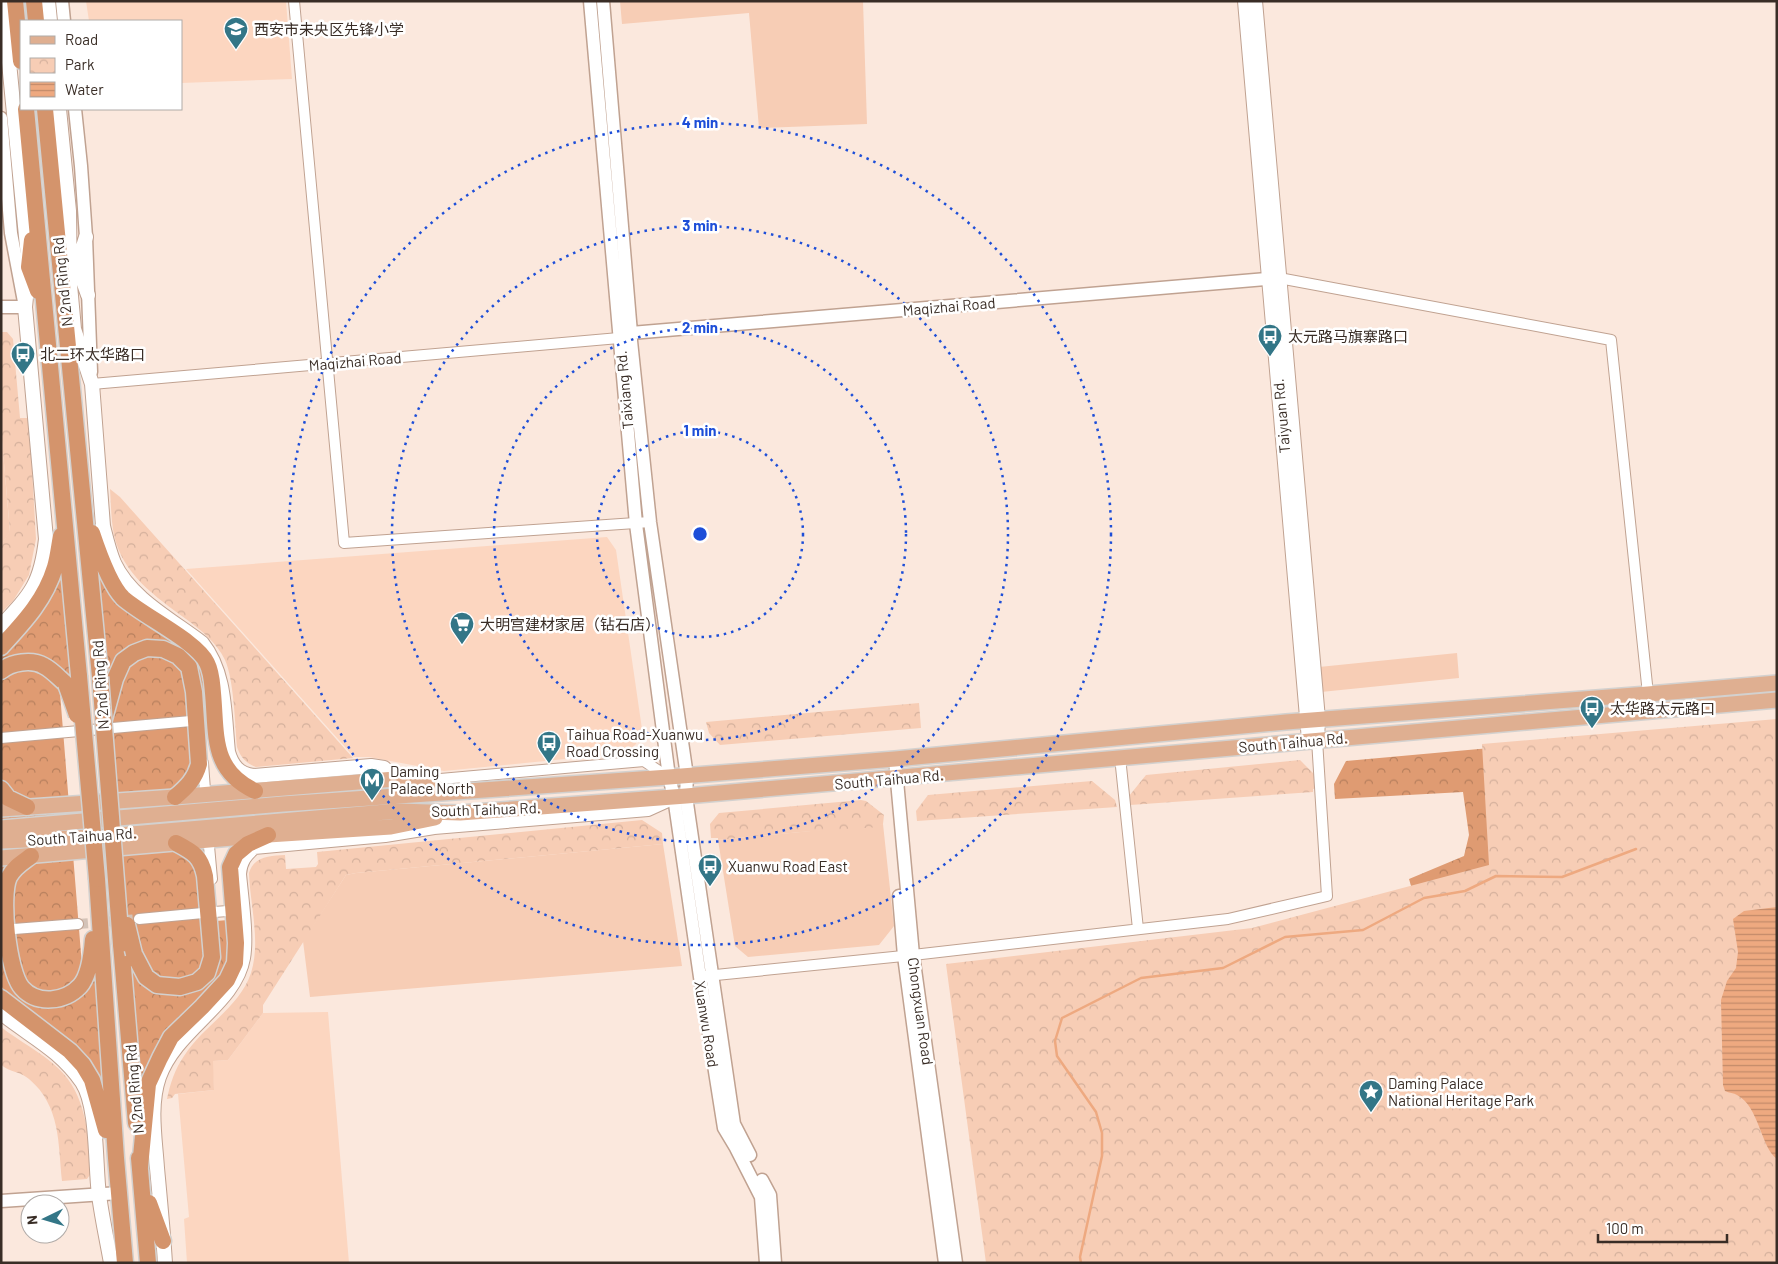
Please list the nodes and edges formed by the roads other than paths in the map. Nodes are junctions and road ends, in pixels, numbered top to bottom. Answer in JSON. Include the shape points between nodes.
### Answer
{"nodes":[{"id":1,"x":3,"y":1,"type":"edge"},
{"id":2,"x":15,"y":1,"type":"edge"},
{"id":3,"x":34,"y":1,"type":"edge"},
{"id":4,"x":48,"y":1,"type":"edge"},
{"id":5,"x":62,"y":1,"type":"edge"},
{"id":6,"x":294,"y":1,"type":"edge"},
{"id":7,"x":590,"y":1,"type":"edge"},
{"id":8,"x":603,"y":1,"type":"edge"},
{"id":9,"x":1245,"y":1,"type":"edge"},
{"id":10,"x":1255,"y":1,"type":"edge"},
{"id":11,"x":36,"y":20,"type":"edge"},
{"id":12,"x":50,"y":20,"type":"edge"},
{"id":13,"x":64,"y":20,"type":"edge"},
{"id":14,"x":20,"y":50,"type":"edge"},
{"id":15,"x":26,"y":110,"type":"edge"},
{"id":16,"x":45,"y":110,"type":"edge"},
{"id":17,"x":59,"y":110,"type":"edge"},
{"id":18,"x":74,"y":110,"type":"edge"},
{"id":19,"x":1,"y":118,"type":"edge"},
{"id":20,"x":36,"y":208,"type":"junction"},
{"id":21,"x":86,"y":237,"type":"junction"},
{"id":22,"x":70,"y":242,"type":"junction"},
{"id":23,"x":77,"y":264,"type":"junction"},
{"id":24,"x":29,"y":267,"type":"junction"},
{"id":25,"x":1275,"y":282,"type":"junction"},
{"id":26,"x":70,"y":285,"type":"junction"},
{"id":27,"x":88,"y":295,"type":"junction"},
{"id":28,"x":1,"y":308,"type":"edge"},
{"id":29,"x":65,"y":309,"type":"junction"},
{"id":30,"x":25,"y":311,"type":"junction"},
{"id":31,"x":46,"y":312,"type":"junction"},
{"id":32,"x":1,"y":316,"type":"edge"},
{"id":33,"x":74,"y":329,"type":"junction"},
{"id":34,"x":627,"y":338,"type":"junction"},
{"id":35,"x":328,"y":363,"type":"junction"},
{"id":36,"x":92,"y":384,"type":"junction"},
{"id":37,"x":83,"y":506,"type":"junction"},
{"id":38,"x":65,"y":517,"type":"junction"},
{"id":39,"x":650,"y":522,"type":"junction"},
{"id":40,"x":636,"y":524,"type":"junction"},
{"id":41,"x":1,"y":626,"type":"edge"},
{"id":42,"x":1,"y":647,"type":"edge"},
{"id":43,"x":1,"y":671,"type":"edge"},
{"id":44,"x":108,"y":678,"type":"junction"},
{"id":45,"x":72,"y":680,"type":"junction"},
{"id":46,"x":1777,"y":683,"type":"edge"},
{"id":47,"x":1648,"y":694,"type":"junction"},
{"id":48,"x":1777,"y":700,"type":"edge"},
{"id":49,"x":1313,"y":719,"type":"junction"},
{"id":50,"x":1,"y":738,"type":"edge"},
{"id":51,"x":1313,"y":740,"type":"junction"},
{"id":52,"x":1120,"y":757,"type":"junction"},
{"id":53,"x":892,"y":759,"type":"junction"},
{"id":54,"x":686,"y":776,"type":"junction"},
{"id":55,"x":669,"y":777,"type":"junction"},
{"id":56,"x":894,"y":779,"type":"junction"},
{"id":57,"x":400,"y":781,"type":"junction"},
{"id":58,"x":1,"y":789,"type":"edge"},
{"id":59,"x":205,"y":790,"type":"dead end"},
{"id":60,"x":255,"y":791,"type":"junction"},
{"id":61,"x":458,"y":793,"type":"junction"},
{"id":62,"x":680,"y":797,"type":"junction"},
{"id":63,"x":175,"y":798,"type":"junction"},
{"id":64,"x":27,"y":807,"type":"junction"},
{"id":65,"x":1,"y":809,"type":"edge"},
{"id":66,"x":460,"y":813,"type":"junction"},
{"id":67,"x":1,"y":828,"type":"edge"},
{"id":68,"x":268,"y":835,"type":"junction"},
{"id":69,"x":1,"y":841,"type":"edge"},
{"id":70,"x":176,"y":843,"type":"junction"},
{"id":71,"x":209,"y":846,"type":"dead end"},
{"id":72,"x":31,"y":856,"type":"junction"},
{"id":73,"x":1,"y":858,"type":"edge"},
{"id":74,"x":97,"y":879,"type":"junction"},
{"id":75,"x":236,"y":910,"type":"junction"},
{"id":76,"x":203,"y":913,"type":"dead end"},
{"id":77,"x":139,"y":919,"type":"tunnel mouth"},
{"id":78,"x":78,"y":924,"type":"tunnel mouth"},
{"id":79,"x":14,"y":929,"type":"dead end"},
{"id":80,"x":1138,"y":929,"type":"junction"},
{"id":81,"x":128,"y":949,"type":"junction"},
{"id":82,"x":908,"y":956,"type":"junction"},
{"id":83,"x":706,"y":976,"type":"junction"},
{"id":84,"x":1,"y":998,"type":"edge"},
{"id":85,"x":1,"y":1013,"type":"edge"},
{"id":86,"x":141,"y":1175,"type":"junction"},
{"id":87,"x":118,"y":1187,"type":"junction"},
{"id":88,"x":99,"y":1194,"type":"junction"},
{"id":89,"x":1,"y":1201,"type":"edge"},
{"id":90,"x":163,"y":1241,"type":"junction"},
{"id":91,"x":110,"y":1263,"type":"edge"},
{"id":92,"x":125,"y":1263,"type":"edge"},
{"id":93,"x":148,"y":1263,"type":"edge"},
{"id":94,"x":165,"y":1263,"type":"edge"},
{"id":95,"x":766,"y":1263,"type":"edge"},
{"id":96,"x":775,"y":1263,"type":"edge"},
{"id":97,"x":945,"y":1263,"type":"edge"},
{"id":98,"x":956,"y":1263,"type":"edge"}],
"edges":[{"from":1,"to":24,"type":"main road"},
{"from":2,"to":14,"type":"highway"},
{"from":3,"to":11,"type":"highway"},
{"from":4,"to":12,"type":"main road"},
{"from":5,"to":13,"type":"street"},
{"from":6,"to":35,"type":"street"},
{"from":7,"to":34,"type":"street","name":"Taixiang Rd."},
{"from":8,"to":34,"type":"street","name":"Taixiang Rd."},
{"from":9,"to":25,"type":"main road","name":"Taiyuan Rd."},
{"from":10,"to":25,"type":"main road","name":"Taiyuan Rd."},
{"from":15,"to":20,"type":"highway","name":"N 2nd Ring Rd"},
{"from":16,"to":29,"type":"highway","name":"N 2nd Ring Rd"},
{"from":17,"to":22,"type":"main road"},
{"from":18,"to":21,"type":"street"},
{"from":19,"to":30,"type":"street","via":[[11,233]]},
{"from":20,"to":24,"type":"highway"},
{"from":20,"to":31,"type":"highway","name":"N 2nd Ring Rd"},
{"from":21,"to":23,"type":"main road"},
{"from":21,"to":27,"type":"street"},
{"from":22,"to":23,"type":"main road"},
{"from":22,"to":26,"type":"main road"},
{"from":23,"to":26,"type":"main road"},
{"from":23,"to":27,"type":"main road"},
{"from":24,"to":30,"type":"main road"},
{"from":24,"to":31,"type":"highway"},
{"from":25,"to":34,"type":"street","name":"Maqizhai Road"},
{"from":25,"to":47,"type":"street","via":[[1611,340]]},
{"from":25,"to":49,"type":"main road","name":"Taiyuan Rd."},
{"from":26,"to":29,"type":"highway"},
{"from":26,"to":33,"type":"main road"},
{"from":27,"to":36,"type":"street"},
{"from":28,"to":30,"type":"street"},
{"from":29,"to":33,"type":"highway"},
{"from":29,"to":37,"type":"highway","name":"N 2nd Ring Rd"},
{"from":30,"to":32,"type":"street"},
{"from":30,"to":41,"type":"main road","via":[[46,539],[35,585]]},
{"from":31,"to":38,"type":"highway","name":"N 2nd Ring Rd"},
{"from":33,"to":36,"type":"main road"},
{"from":34,"to":35,"type":"street","name":"Maqizhai Road"},
{"from":34,"to":39,"type":"street","name":"Taixiang Rd."},
{"from":34,"to":40,"type":"street","name":"Taixiang Rd."},
{"from":35,"to":36,"type":"street","name":"Maqizhai Road"},
{"from":35,"to":40,"type":"street","via":[[344,543]]},
{"from":36,"to":57,"type":"main road","via":[[107,543],[115,564],[140,597],[210,652],[222,685],[223,718],[231,761],[236,769],[244,775],[253,776],[371,766],[384,768]]},
{"from":37,"to":44,"type":"highway","name":"N 2nd Ring Rd"},
{"from":37,"to":60,"type":"highway","via":[[104,568],[123,598],[202,654],[211,675],[218,750],[226,770]]},
{"from":38,"to":42,"type":"highway","via":[[56,567],[45,593],[33,612]]},
{"from":38,"to":45,"type":"highway","name":"N 2nd Ring Rd"},
{"from":39,"to":40,"type":"street"},
{"from":39,"to":54,"type":"street","name":"Taixiang Rd."},
{"from":40,"to":55,"type":"street","name":"Taixiang Rd."},
{"from":43,"to":45,"type":"highway","via":[[6,666],[20,663],[42,665]]},
{"from":44,"to":63,"type":"highway","via":[[123,661],[147,648],[163,649],[178,656],[189,667],[199,764],[189,785]]},
{"from":44,"to":81,"type":"highway","name":"N 2nd Ring Rd","bridge":true,"via":[[102,723],[116,876]]},
{"from":45,"to":74,"type":"highway","name":"N 2nd Ring Rd","bridge":true,"via":[[85,737]]},
{"from":46,"to":47,"type":"main road","name":"South Taihua Rd."},
{"from":47,"to":49,"type":"main road","name":"South Taihua Rd."},
{"from":48,"to":51,"type":"main road","name":"South Taihua Rd."},
{"from":49,"to":51,"type":"main road","name":"Taiyuan Rd."},
{"from":49,"to":53,"type":"main road","name":"South Taihua Rd."},
{"from":50,"to":59,"type":"street","via":[[200,721]]},
{"from":51,"to":52,"type":"main road","name":"South Taihua Rd."},
{"from":51,"to":80,"type":"street","via":[[1327,896],[1228,919]]},
{"from":52,"to":56,"type":"main road","name":"South Taihua Rd."},
{"from":52,"to":80,"type":"street"},
{"from":53,"to":54,"type":"main road","name":"South Taihua Rd."},
{"from":53,"to":56,"type":"street","name":"Chongxuan Road"},
{"from":54,"to":55,"type":"main road","name":"South Taihua Rd."},
{"from":54,"to":62,"type":"street","name":"Xuanwu Road"},
{"from":55,"to":57,"type":"street","via":[[644,761]]},
{"from":55,"to":61,"type":"main road","name":"South Taihua Rd."},
{"from":55,"to":62,"type":"street","name":"Xuanwu Road"},
{"from":56,"to":62,"type":"main road","name":"South Taihua Rd."},
{"from":56,"to":82,"type":"street","name":"Chongxuan Road"},
{"from":57,"to":60,"type":"main road"},
{"from":57,"to":61,"type":"main road"},
{"from":58,"to":64,"type":"highway","via":[[8,798]]},
{"from":60,"to":63,"type":"main road"},
{"from":61,"to":67,"type":"main road","name":"South Taihua Rd."},
{"from":62,"to":66,"type":"main road","name":"South Taihua Rd."},
{"from":62,"to":75,"type":"main road","via":[[648,808],[254,847],[240,864]]},
{"from":62,"to":83,"type":"street","name":"Xuanwu Road"},
{"from":63,"to":64,"type":"main road"},
{"from":64,"to":65,"type":"main road"},
{"from":66,"to":68,"type":"main road","via":[[391,827]]},
{"from":66,"to":69,"type":"main road","name":"South Taihua Rd.","via":[[398,811],[96,837]]},
{"from":68,"to":70,"type":"main road"},
{"from":68,"to":86,"type":"highway","via":[[236,854],[230,867],[236,943],[234,963],[227,980],[171,1038],[148,1084]]},
{"from":70,"to":72,"type":"main road"},
{"from":70,"to":81,"type":"highway","via":[[194,852],[205,876],[212,957],[207,973],[197,982],[180,988],[157,986],[146,977]]},
{"from":71,"to":75,"type":"street","via":[[214,912]]},
{"from":72,"to":73,"type":"main road"},
{"from":72,"to":74,"type":"highway","via":[[9,876],[6,896],[11,965],[23,990],[34,997],[51,1001],[80,986],[91,959]]},
{"from":74,"to":87,"type":"highway","name":"N 2nd Ring Rd"},
{"from":75,"to":90,"type":"main road","via":[[244,944],[239,972],[226,994],[174,1048],[159,1079],[154,1111]]},
{"from":76,"to":77,"type":"street"},
{"from":78,"to":79,"type":"street"},
{"from":80,"to":82,"type":"street"},
{"from":81,"to":86,"type":"highway","name":"N 2nd Ring Rd"},
{"from":82,"to":83,"type":"street"},
{"from":82,"to":97,"type":"street","name":"Chongxuan Road"},
{"from":82,"to":98,"type":"street","name":"Chongxuan Road"},
{"from":83,"to":95,"type":"street","name":"Xuanwu Road","via":[[724,1128],[761,1197]]},
{"from":83,"to":96,"type":"street","name":"Xuanwu Road","via":[[734,1124],[770,1195]]},
{"from":84,"to":87,"type":"highway","via":[[70,1051],[92,1080]]},
{"from":85,"to":88,"type":"main road","via":[[48,1045],[83,1084],[92,1109]]},
{"from":86,"to":90,"type":"highway"},
{"from":86,"to":93,"type":"highway","name":"N 2nd Ring Rd"},
{"from":87,"to":88,"type":"street"},
{"from":87,"to":92,"type":"highway","name":"N 2nd Ring Rd"},
{"from":88,"to":89,"type":"street"},
{"from":88,"to":91,"type":"main road"},
{"from":90,"to":94,"type":"main road"}]}
